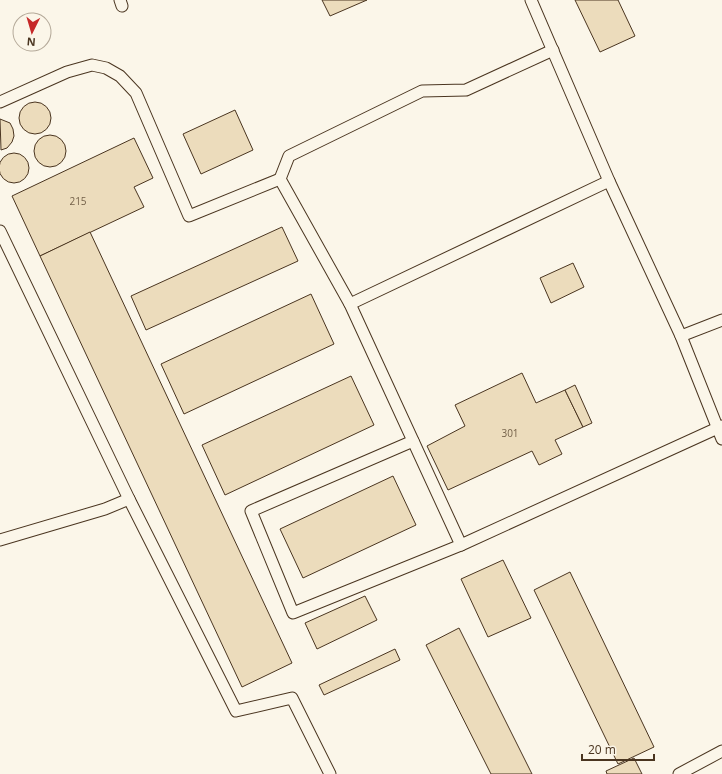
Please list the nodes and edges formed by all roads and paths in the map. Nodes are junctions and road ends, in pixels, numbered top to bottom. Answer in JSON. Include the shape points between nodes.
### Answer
{"nodes":[{"id":1,"x":531,"y":0,"type":"edge"},
{"id":2,"x":553,"y":50,"type":"junction"},
{"id":3,"x":0,"y":102,"type":"edge"},
{"id":4,"x":280,"y":179,"type":"junction"},
{"id":5,"x":609,"y":180,"type":"junction"},
{"id":6,"x":0,"y":231,"type":"edge"},
{"id":7,"x":350,"y":304,"type":"junction"},
{"id":8,"x":722,"y":320,"type":"edge"},
{"id":9,"x":680,"y":336,"type":"junction"},
{"id":10,"x":720,"y":427,"type":"edge"},
{"id":11,"x":722,"y":438,"type":"edge"},
{"id":12,"x":413,"y":441,"type":"junction"},
{"id":13,"x":128,"y":499,"type":"junction"},
{"id":14,"x":0,"y":540,"type":"edge"},
{"id":15,"x":461,"y":545,"type":"junction"},
{"id":16,"x":722,"y":751,"type":"edge"},
{"id":17,"x":330,"y":774,"type":"edge"},
{"id":18,"x":679,"y":774,"type":"edge"}],
"edges":[{"from":1,"to":2,"type":"lane"},
{"from":2,"to":4,"type":"lane","via":[[466,90],[422,91],[290,156]]},
{"from":2,"to":5,"type":"lane"},
{"from":3,"to":4,"type":"lane","via":[[67,72],[92,65],[106,68],[120,76],[136,93],[189,216]]},
{"from":4,"to":7,"type":"lane"},
{"from":5,"to":7,"type":"lane"},
{"from":5,"to":9,"type":"lane"},
{"from":6,"to":13,"type":"lane"},
{"from":7,"to":12,"type":"lane"},
{"from":8,"to":9,"type":"lane"},
{"from":9,"to":10,"type":"lane"},
{"from":10,"to":11,"type":"lane"},
{"from":10,"to":15,"type":"lane"},
{"from":12,"to":15,"type":"lane"},
{"from":12,"to":15,"type":"lane","via":[[251,510],[293,613]]},
{"from":13,"to":14,"type":"lane","via":[[105,509]]},
{"from":13,"to":17,"type":"lane","via":[[236,711],[292,698]]},
{"from":16,"to":18,"type":"lane"}]}
